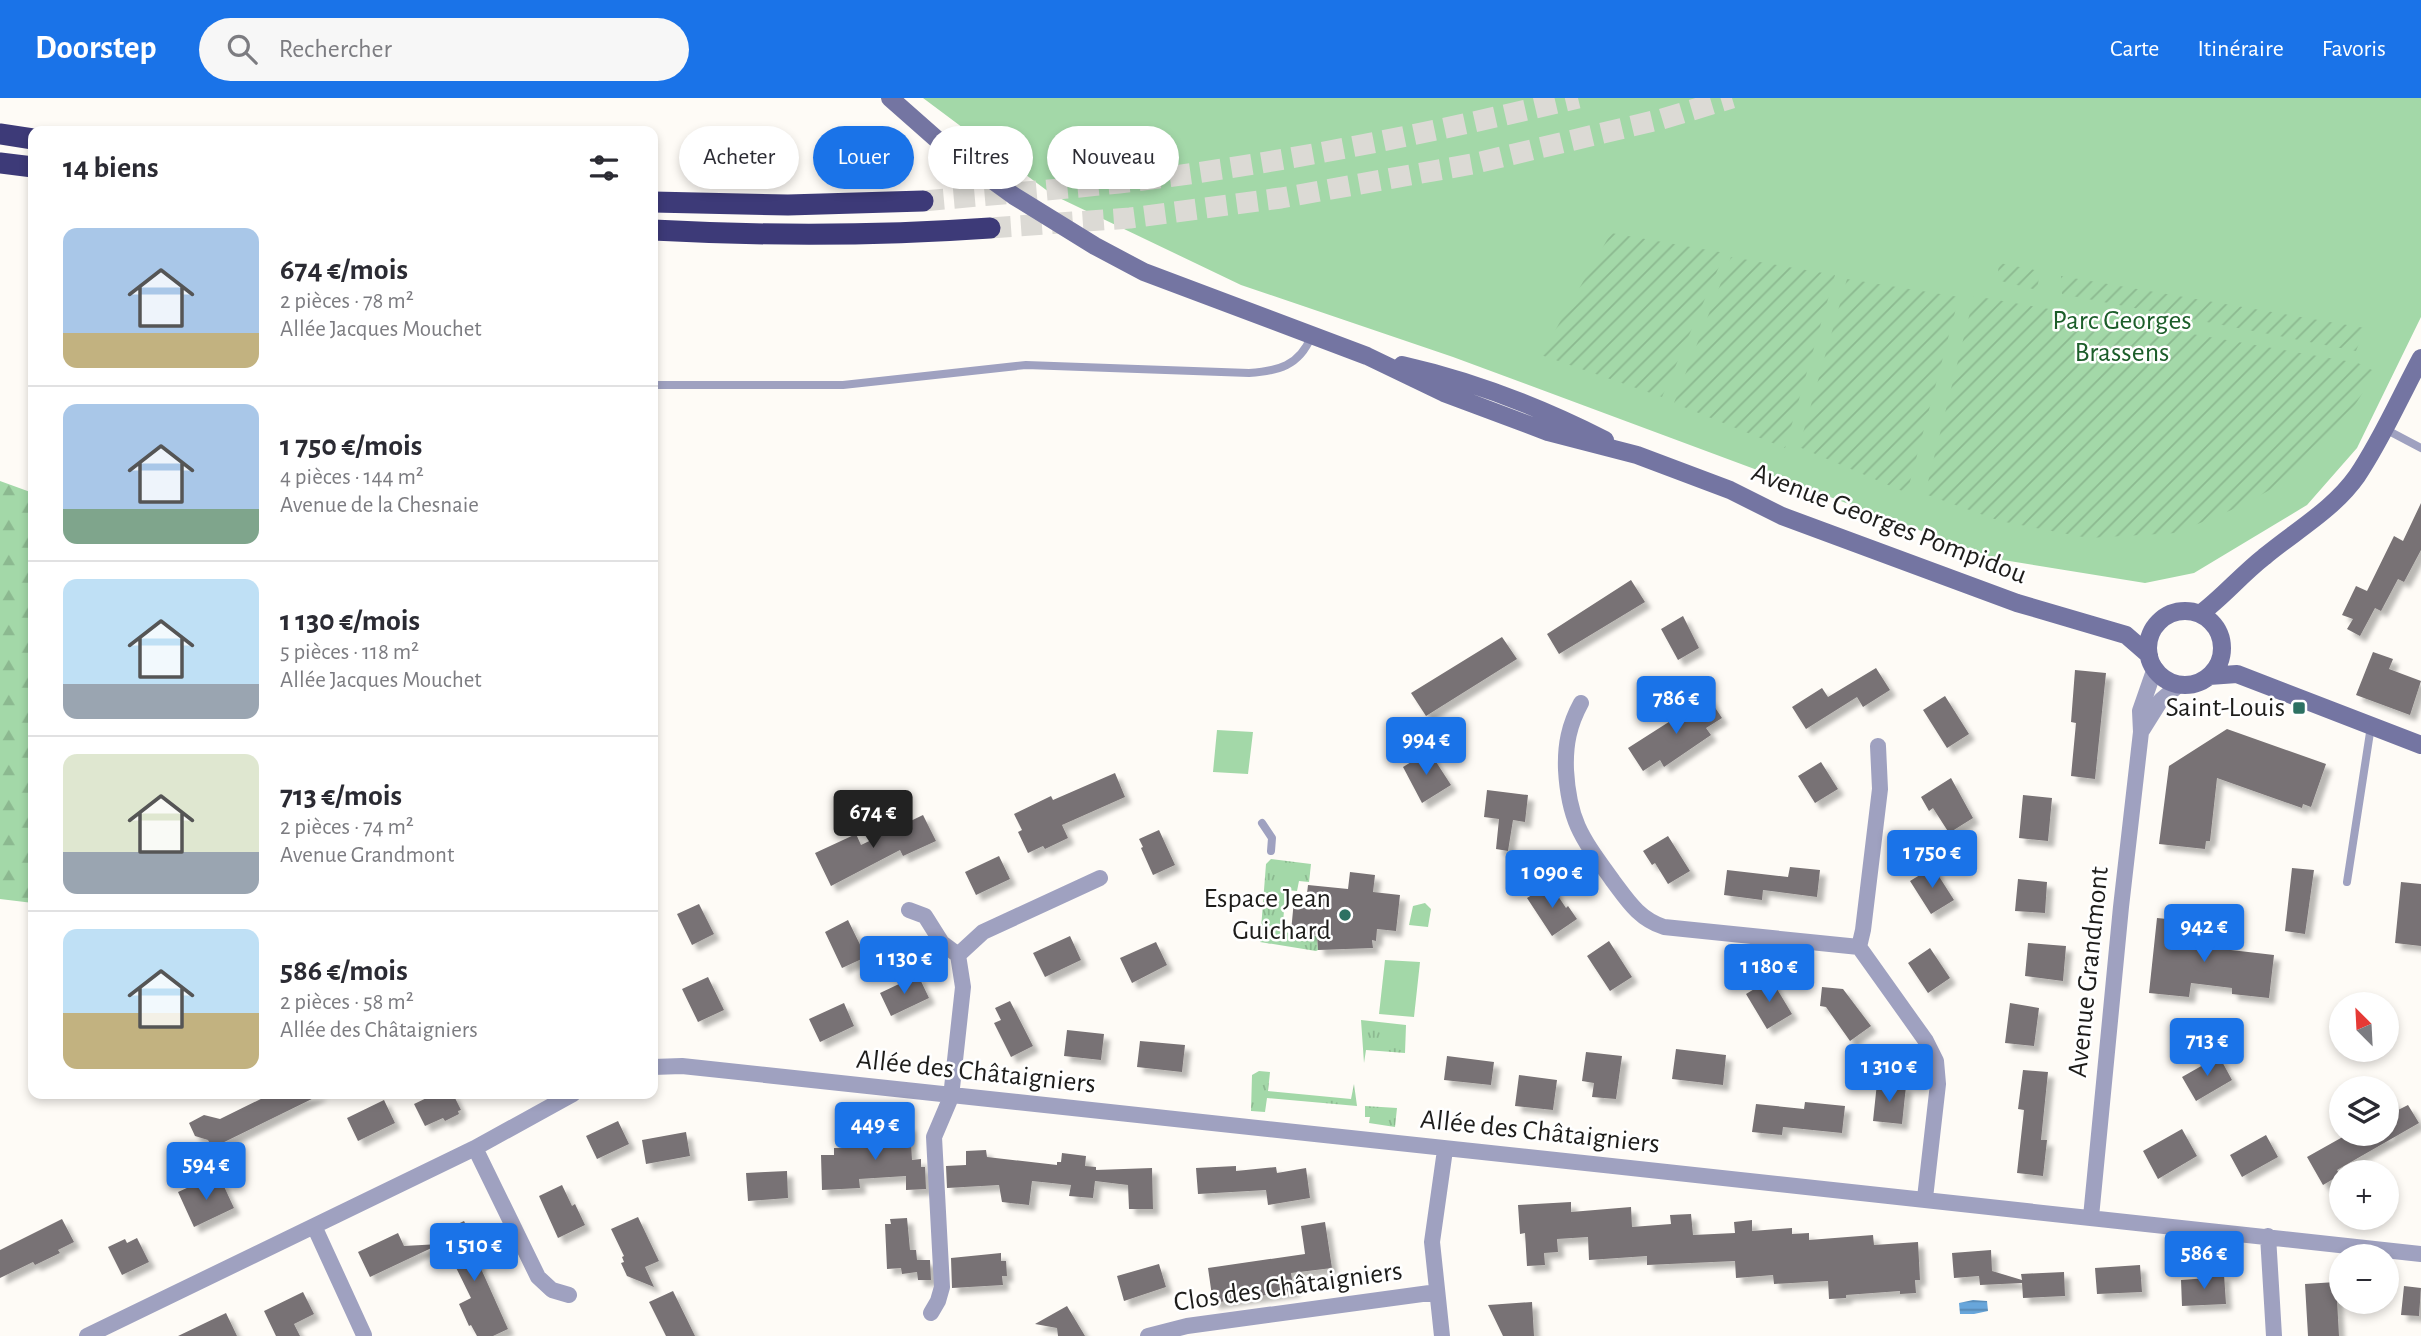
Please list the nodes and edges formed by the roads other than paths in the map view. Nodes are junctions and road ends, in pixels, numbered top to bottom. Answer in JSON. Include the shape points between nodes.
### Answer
{"nodes":[{"id":1,"x":890,"y":98,"type":"edge"},
{"id":2,"x":0,"y":134,"type":"edge"},
{"id":3,"x":28,"y":138,"type":"edge"},
{"id":4,"x":0,"y":163,"type":"edge"},
{"id":5,"x":28,"y":166,"type":"edge"},
{"id":6,"x":923,"y":201,"type":"tunnel mouth"},
{"id":7,"x":658,"y":202,"type":"edge"},
{"id":8,"x":990,"y":228,"type":"tunnel mouth"},
{"id":9,"x":658,"y":230,"type":"edge"},
{"id":10,"x":1311,"y":337,"type":"junction"},
{"id":11,"x":2421,"y":358,"type":"edge"},
{"id":12,"x":658,"y":385,"type":"edge"},
{"id":13,"x":2385,"y":429,"type":"junction"},
{"id":14,"x":2421,"y":448,"type":"edge"},
{"id":15,"x":2222,"y":597,"type":"junction"},
{"id":16,"x":2200,"y":614,"type":"junction"},
{"id":17,"x":2156,"y":625,"type":"junction"},
{"id":18,"x":2216,"y":628,"type":"junction"},
{"id":19,"x":2126,"y":635,"type":"junction"},
{"id":20,"x":2222,"y":650,"type":"junction"},
{"id":21,"x":2152,"y":661,"type":"junction"},
{"id":22,"x":2237,"y":674,"type":"junction"},
{"id":23,"x":2208,"y":676,"type":"junction"},
{"id":24,"x":2180,"y":684,"type":"junction"},
{"id":25,"x":1581,"y":703,"type":"dead end"},
{"id":26,"x":2371,"y":726,"type":"junction"},
{"id":27,"x":2141,"y":732,"type":"junction"},
{"id":28,"x":2421,"y":745,"type":"edge"},
{"id":29,"x":1878,"y":746,"type":"dead end"},
{"id":30,"x":1262,"y":824,"type":"dead end"},
{"id":31,"x":1271,"y":852,"type":"dead end"},
{"id":32,"x":1100,"y":878,"type":"dead end"},
{"id":33,"x":2347,"y":882,"type":"dead end"},
{"id":34,"x":909,"y":910,"type":"dead end"},
{"id":35,"x":1859,"y":947,"type":"junction"},
{"id":36,"x":958,"y":955,"type":"junction"},
{"id":37,"x":658,"y":1067,"type":"edge"},
{"id":38,"x":951,"y":1097,"type":"junction"},
{"id":39,"x":563,"y":1099,"type":"edge"},
{"id":40,"x":475,"y":1148,"type":"junction"},
{"id":41,"x":1445,"y":1150,"type":"junction"},
{"id":42,"x":1925,"y":1198,"type":"junction"},
{"id":43,"x":2091,"y":1217,"type":"junction"},
{"id":44,"x":314,"y":1226,"type":"junction"},
{"id":45,"x":2268,"y":1236,"type":"junction"},
{"id":46,"x":2421,"y":1254,"type":"edge"},
{"id":47,"x":1437,"y":1292,"type":"junction"},
{"id":48,"x":569,"y":1295,"type":"dead end"},
{"id":49,"x":931,"y":1313,"type":"dead end"},
{"id":50,"x":364,"y":1335,"type":"edge"},
{"id":51,"x":87,"y":1336,"type":"edge"},
{"id":52,"x":1148,"y":1336,"type":"edge"},
{"id":53,"x":1442,"y":1336,"type":"edge"},
{"id":54,"x":2274,"y":1336,"type":"edge"}],
"edges":[{"from":1,"to":10,"type":"street","name":"Avenue Georges Pompidou","via":[[941,143],[1014,196],[1095,246],[1144,272]]},
{"from":2,"to":3,"type":"highway"},
{"from":4,"to":5,"type":"highway"},
{"from":6,"to":7,"type":"highway"},
{"from":8,"to":9,"type":"highway","via":[[873,234]]},
{"from":10,"to":12,"type":"lane","via":[[1297,359],[1287,365],[1249,373],[1026,365],[843,385]]},
{"from":10,"to":19,"type":"street","name":"Avenue Georges Pompidou","via":[[1452,376],[1556,415],[1782,516],[2017,603]]},
{"from":11,"to":13,"type":"street"},
{"from":13,"to":14,"type":"lane"},
{"from":13,"to":15,"type":"street","via":[[2356,477],[2331,504],[2261,559]]},
{"from":15,"to":16,"type":"street"},
{"from":15,"to":18,"type":"street"},
{"from":16,"to":17,"type":"street","via":[[2176,612]]},
{"from":16,"to":18,"type":"street"},
{"from":17,"to":19,"type":"street"},
{"from":17,"to":21,"type":"street","via":[[2149,642]]},
{"from":18,"to":20,"type":"street"},
{"from":19,"to":21,"type":"street","name":"Avenue Georges Pompidou"},
{"from":20,"to":22,"type":"street"},
{"from":20,"to":23,"type":"street"},
{"from":21,"to":24,"type":"street","name":"Avenue Georges Pompidou","via":[[2168,680]]},
{"from":21,"to":27,"type":"street","name":"Avenue Grandmont","via":[[2140,711]]},
{"from":22,"to":23,"type":"street"},
{"from":22,"to":26,"type":"street"},
{"from":23,"to":24,"type":"street"},
{"from":24,"to":27,"type":"street","name":"Avenue Grandmont","via":[[2161,700]]},
{"from":25,"to":35,"type":"street","via":[[1565,749],[1571,810],[1585,841],[1639,913],[1664,927]]},
{"from":26,"to":28,"type":"street"},
{"from":26,"to":33,"type":"lane"},
{"from":27,"to":43,"type":"street","name":"Avenue Grandmont"},
{"from":29,"to":35,"type":"street","via":[[1880,789]]},
{"from":30,"to":31,"type":"lane","via":[[1272,838]]},
{"from":32,"to":36,"type":"street","via":[[983,932]]},
{"from":34,"to":36,"type":"street","via":[[925,916],[942,943]]},
{"from":35,"to":42,"type":"street","via":[[1936,1061],[1938,1084]]},
{"from":36,"to":38,"type":"street","via":[[963,986]]},
{"from":37,"to":38,"type":"street","name":"Allée des Châtaigniers"},
{"from":38,"to":41,"type":"street","name":"Allée des Châtaigniers"},
{"from":38,"to":49,"type":"street","via":[[934,1137],[942,1287]]},
{"from":39,"to":40,"type":"street"},
{"from":40,"to":44,"type":"street"},
{"from":40,"to":48,"type":"street","via":[[538,1277],[551,1290]]},
{"from":41,"to":42,"type":"street","name":"Allée des Châtaigniers"},
{"from":41,"to":47,"type":"street","via":[[1432,1242]]},
{"from":42,"to":43,"type":"street","name":"Allée des Châtaigniers"},
{"from":43,"to":45,"type":"street","name":"Allée des Châtaigniers"},
{"from":44,"to":50,"type":"street"},
{"from":44,"to":51,"type":"street"},
{"from":45,"to":46,"type":"street","name":"Allée des Châtaigniers"},
{"from":45,"to":54,"type":"street"},
{"from":47,"to":52,"type":"street","name":"Clos des Châtaigniers","via":[[1187,1326]]},
{"from":47,"to":53,"type":"street"}]}
